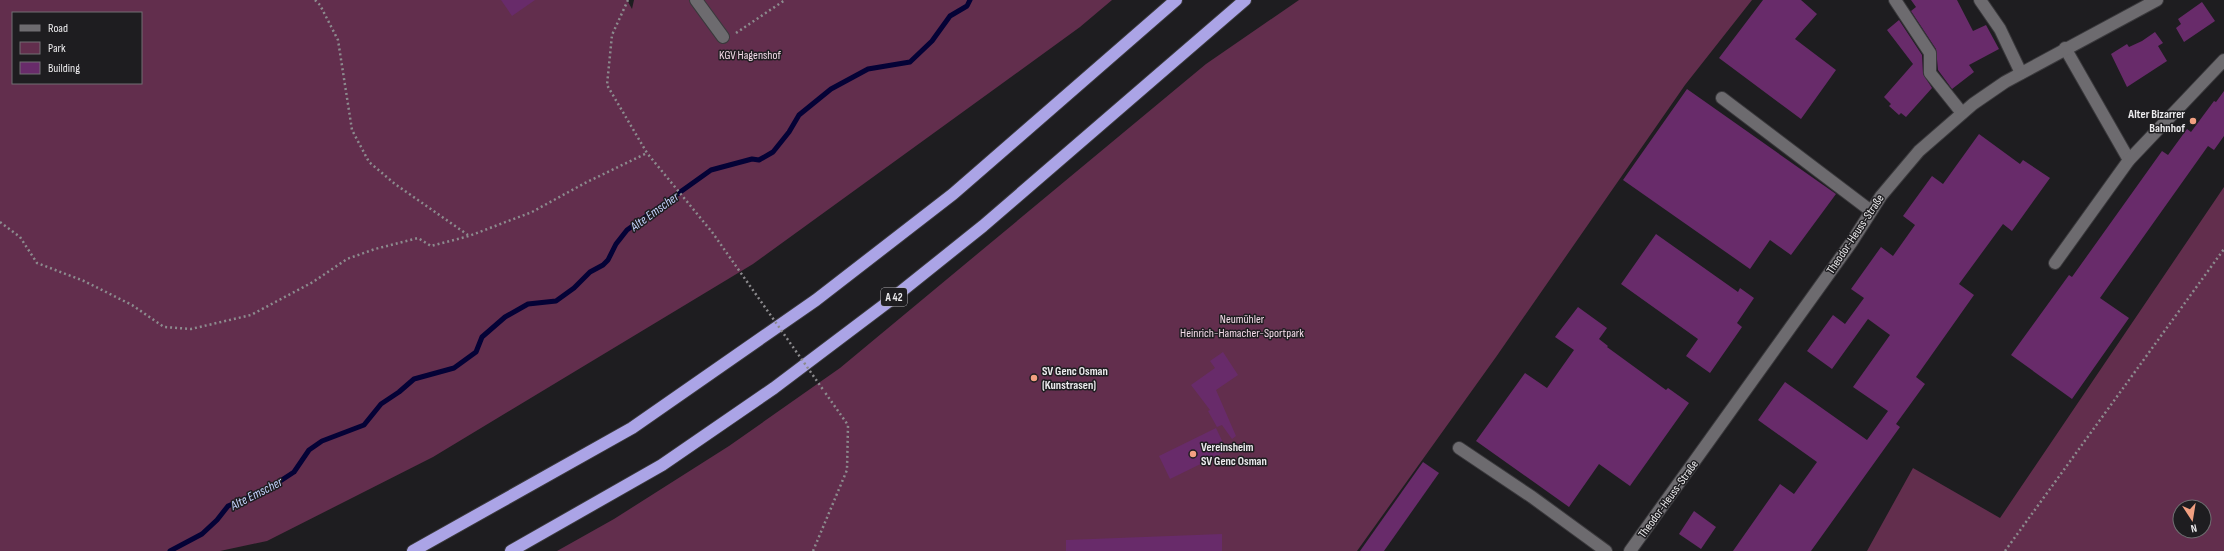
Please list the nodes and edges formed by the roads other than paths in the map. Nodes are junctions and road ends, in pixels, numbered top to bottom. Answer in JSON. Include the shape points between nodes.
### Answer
{"nodes":[{"id":1,"x":696,"y":0,"type":"edge"},
{"id":2,"x":1176,"y":0,"type":"edge"},
{"id":3,"x":1245,"y":0,"type":"edge"},
{"id":4,"x":1895,"y":0,"type":"edge"},
{"id":5,"x":1980,"y":0,"type":"edge"},
{"id":6,"x":2157,"y":0,"type":"edge"},
{"id":7,"x":723,"y":37,"type":"road end"},
{"id":8,"x":2065,"y":48,"type":"junction"},
{"id":9,"x":2224,"y":60,"type":"edge"},
{"id":10,"x":2021,"y":73,"type":"junction"},
{"id":11,"x":1722,"y":98,"type":"dead end"},
{"id":12,"x":1962,"y":113,"type":"junction"},
{"id":13,"x":2129,"y":160,"type":"junction"},
{"id":14,"x":1871,"y":211,"type":"junction"},
{"id":15,"x":2056,"y":263,"type":"dead end"},
{"id":16,"x":1459,"y":448,"type":"dead end"},
{"id":17,"x":413,"y":551,"type":"edge"},
{"id":18,"x":511,"y":551,"type":"edge"},
{"id":19,"x":1606,"y":551,"type":"edge"},
{"id":20,"x":1630,"y":551,"type":"edge"}],
"edges":[{"from":1,"to":7,"type":"street"},
{"from":2,"to":17,"type":"highway","via":[[953,194],[816,300],[632,428]]},
{"from":3,"to":18,"type":"highway","number":"A 42","via":[[983,226],[888,302],[780,383],[662,465]]},
{"from":4,"to":12,"type":"street","via":[[1930,53],[1930,73]]},
{"from":5,"to":10,"type":"street","via":[[2000,29]]},
{"from":6,"to":8,"type":"street","name":"Theodor-Heuss-Straße"},
{"from":8,"to":10,"type":"street","name":"Theodor-Heuss-Straße"},
{"from":8,"to":13,"type":"street"},
{"from":9,"to":13,"type":"street"},
{"from":10,"to":12,"type":"street","name":"Theodor-Heuss-Straße"},
{"from":11,"to":14,"type":"street"},
{"from":12,"to":14,"type":"street","name":"Theodor-Heuss-Straße","via":[[1919,151]]},
{"from":13,"to":15,"type":"street"},
{"from":14,"to":20,"type":"street","name":"Theodor-Heuss-Straße","via":[[1847,249]]},
{"from":16,"to":19,"type":"street"}]}
